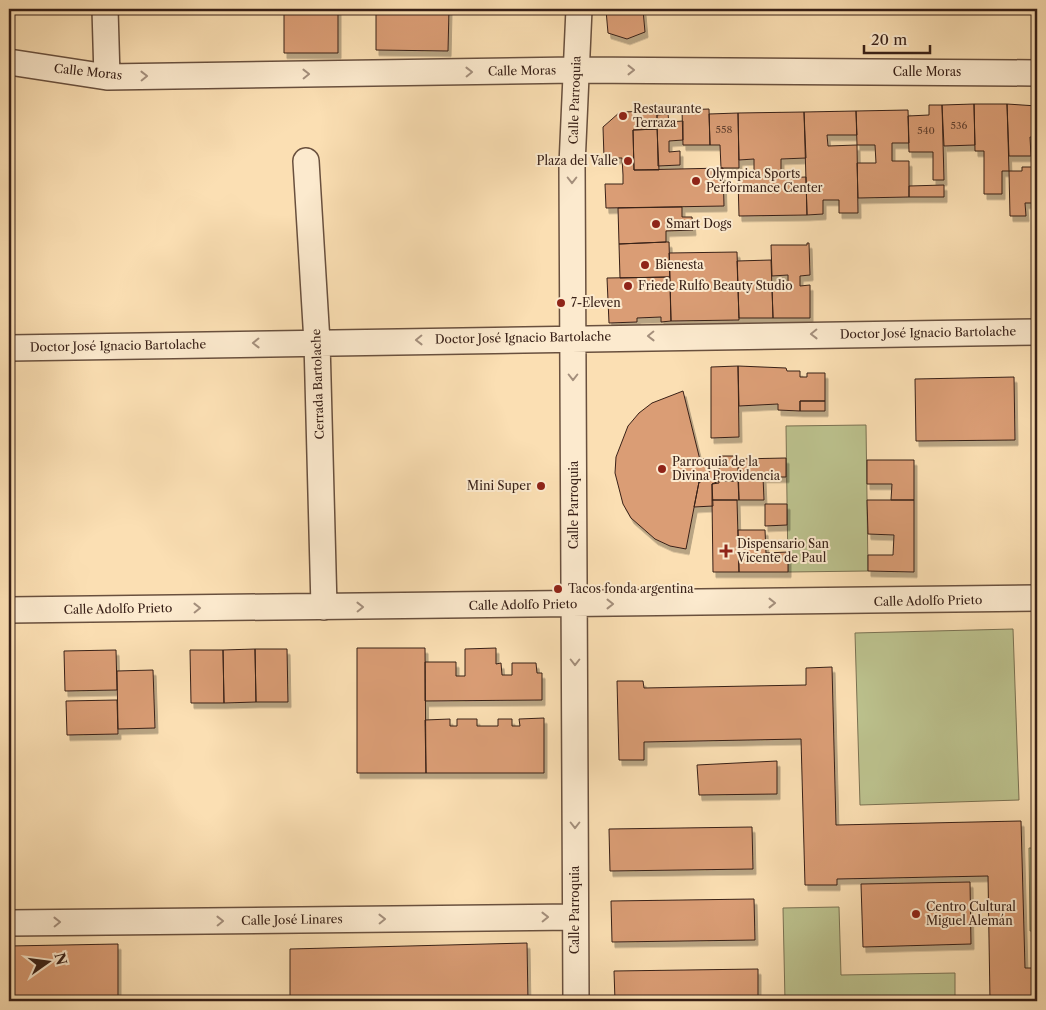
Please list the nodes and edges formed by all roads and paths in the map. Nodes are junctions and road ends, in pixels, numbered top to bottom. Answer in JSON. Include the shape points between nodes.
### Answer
{"nodes":[{"id":1,"x":106,"y":9,"type":"edge"},
{"id":2,"x":579,"y":9,"type":"edge"},
{"id":3,"x":9,"y":56,"type":"edge"},
{"id":4,"x":9,"y":62,"type":"edge"},
{"id":5,"x":575,"y":70,"type":"junction"},
{"id":6,"x":1037,"y":73,"type":"edge"},
{"id":7,"x":107,"y":77,"type":"junction"},
{"id":8,"x":306,"y":161,"type":"dead end"},
{"id":9,"x":1037,"y":332,"type":"edge"},
{"id":10,"x":573,"y":337,"type":"junction"},
{"id":11,"x":317,"y":342,"type":"junction"},
{"id":12,"x":9,"y":348,"type":"edge"},
{"id":13,"x":1037,"y":598,"type":"edge"},
{"id":14,"x":574,"y":604,"type":"junction"},
{"id":15,"x":324,"y":607,"type":"junction"},
{"id":16,"x":9,"y":610,"type":"edge"},
{"id":17,"x":575,"y":917,"type":"junction"},
{"id":18,"x":9,"y":923,"type":"edge"},
{"id":19,"x":576,"y":1001,"type":"edge"}],
"edges":[{"from":1,"to":7,"type":"street"},
{"from":2,"to":5,"type":"street","name":"Calle Parroquia"},
{"from":3,"to":4,"type":"street"},
{"from":4,"to":7,"type":"street","name":"Calle Moras"},
{"from":5,"to":6,"type":"street","name":"Calle Moras","one_way":true},
{"from":7,"to":5,"type":"street","name":"Calle Moras","one_way":true},
{"from":5,"to":10,"type":"street","name":"Calle Parroquia","one_way":true},
{"from":8,"to":11,"type":"street","name":"Cerrada Bartolache"},
{"from":9,"to":10,"type":"street","name":"Doctor José Ignacio Bartolache","one_way":true},
{"from":10,"to":11,"type":"street","name":"Doctor José Ignacio Bartolache","one_way":true},
{"from":10,"to":14,"type":"street","name":"Calle Parroquia","one_way":true},
{"from":11,"to":12,"type":"street","name":"Doctor José Ignacio Bartolache","one_way":true},
{"from":11,"to":15,"type":"street","name":"Cerrada Bartolache"},
{"from":14,"to":13,"type":"street","name":"Calle Adolfo Prieto","one_way":true},
{"from":15,"to":14,"type":"street","name":"Calle Adolfo Prieto","one_way":true},
{"from":14,"to":17,"type":"street","name":"Calle Parroquia","one_way":true},
{"from":16,"to":15,"type":"street","name":"Calle Adolfo Prieto","one_way":true},
{"from":18,"to":17,"type":"street","name":"Calle José Linares","one_way":true},
{"from":17,"to":19,"type":"street","name":"Calle Parroquia"}]}
